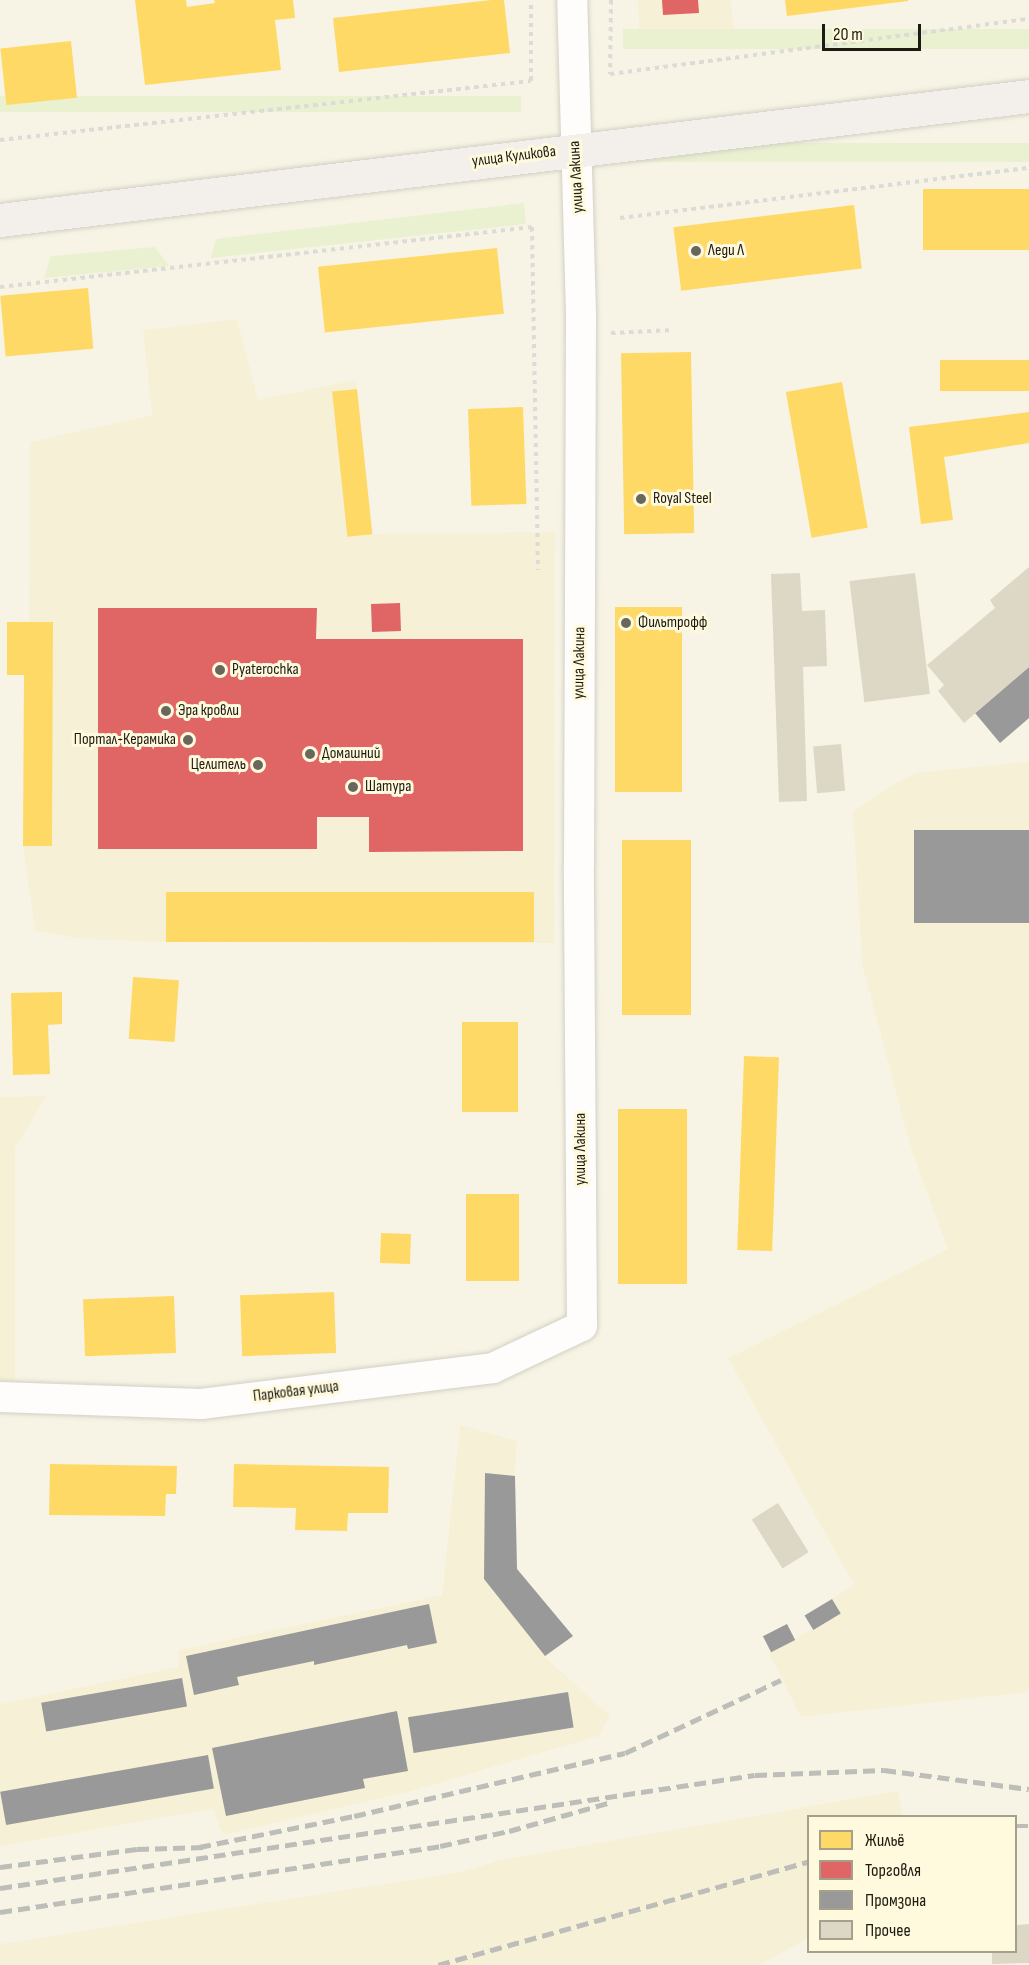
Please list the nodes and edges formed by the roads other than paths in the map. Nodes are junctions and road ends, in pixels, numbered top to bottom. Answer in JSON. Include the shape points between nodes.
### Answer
{"nodes":[{"id":1,"x":572,"y":0,"type":"edge"},
{"id":2,"x":1029,"y":96,"type":"edge"},
{"id":3,"x":576,"y":150,"type":"junction"},
{"id":4,"x":0,"y":220,"type":"edge"},
{"id":5,"x":582,"y":1326,"type":"joint"},
{"id":6,"x":0,"y":1397,"type":"edge"}],
"edges":[{"from":1,"to":3,"type":"street","name":"улица Лакина"},
{"from":2,"to":3,"type":"main road","name":"улица Куликова"},
{"from":3,"to":4,"type":"main road","name":"улица Куликова"},
{"from":3,"to":5,"type":"street","name":"улица Лакина","via":[[581,335]]},
{"from":5,"to":6,"type":"street","name":"Парковая улица","via":[[494,1368],[201,1404]]}]}
